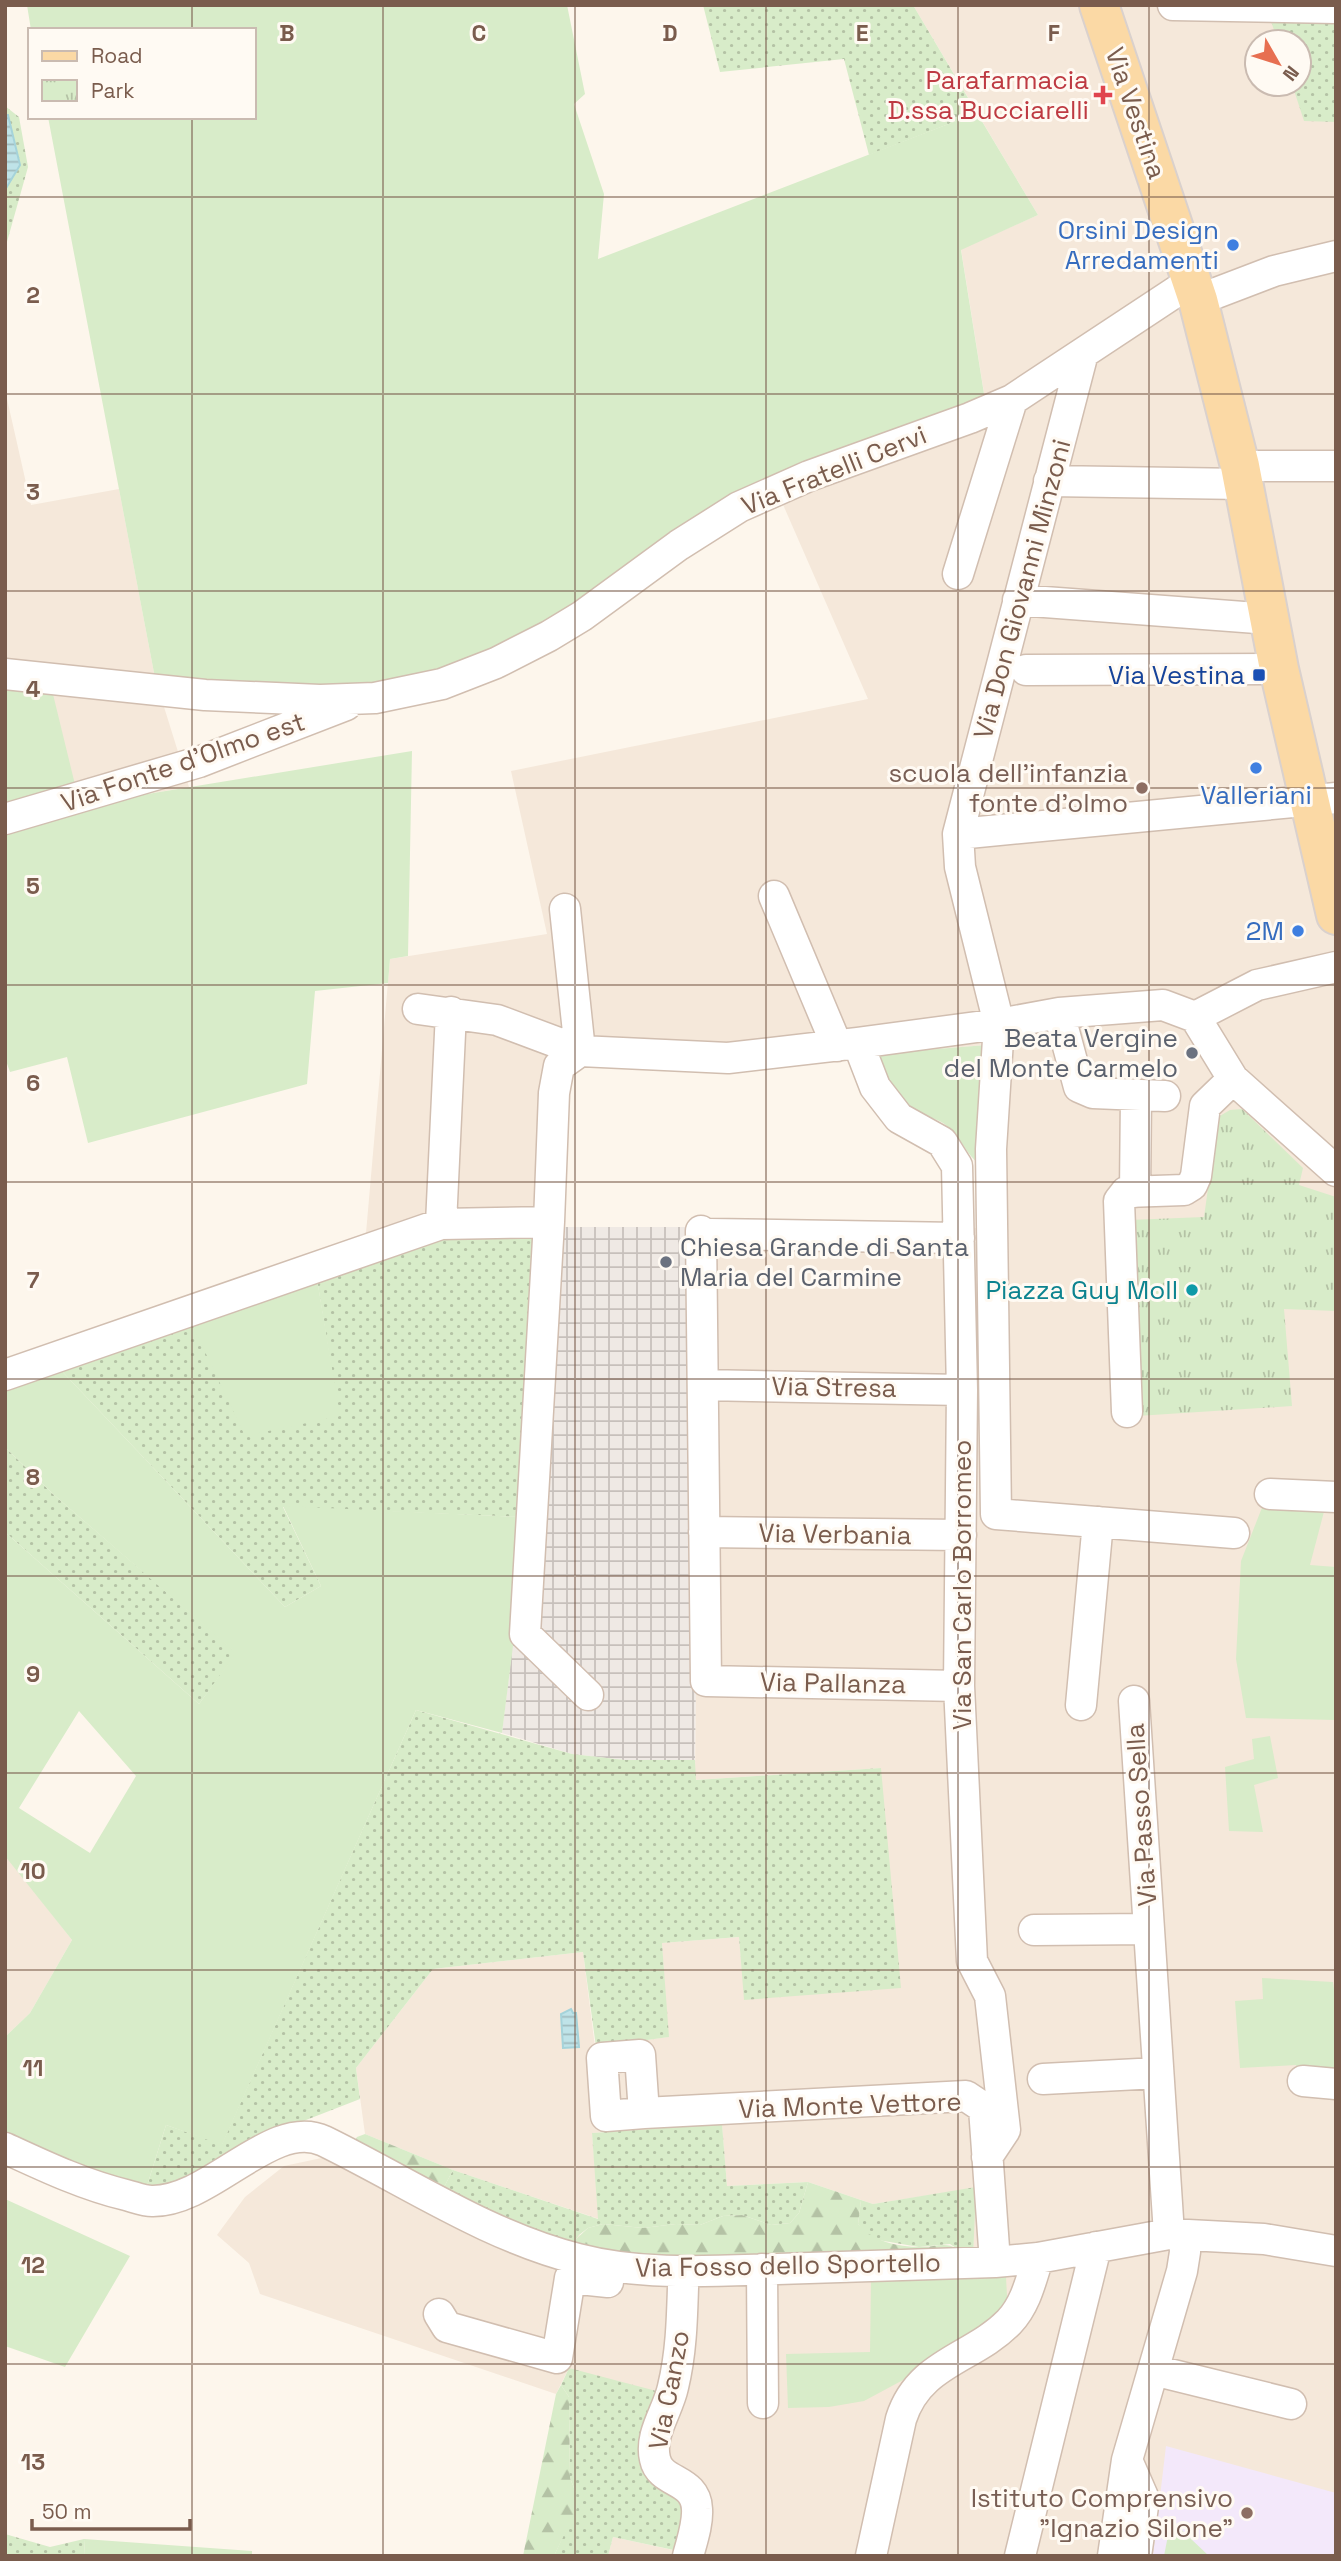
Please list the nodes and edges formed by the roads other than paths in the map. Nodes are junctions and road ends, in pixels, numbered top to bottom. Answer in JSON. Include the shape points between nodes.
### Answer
{"nodes":[{"id":1,"x":1099,"y":5,"type":"edge"},
{"id":2,"x":1173,"y":5,"type":"edge"},
{"id":3,"x":1336,"y":8,"type":"edge"},
{"id":4,"x":1336,"y":256,"type":"edge"},
{"id":5,"x":1195,"y":290,"type":"junction"},
{"id":6,"x":1083,"y":353,"type":"junction"},
{"id":7,"x":1012,"y":400,"type":"junction"},
{"id":8,"x":1336,"y":466,"type":"edge"},
{"id":9,"x":1242,"y":475,"type":"junction"},
{"id":10,"x":1049,"y":481,"type":"junction"},
{"id":11,"x":958,"y":574,"type":"dead end"},
{"id":12,"x":1018,"y":600,"type":"junction"},
{"id":13,"x":1269,"y":619,"type":"junction"},
{"id":14,"x":1279,"y":669,"type":"junction"},
{"id":15,"x":1026,"y":670,"type":"dead end"},
{"id":16,"x":5,"y":674,"type":"edge"},
{"id":17,"x":359,"y":700,"type":"junction"},
{"id":18,"x":1323,"y":799,"type":"edge"},
{"id":19,"x":5,"y":819,"type":"edge"},
{"id":20,"x":958,"y":834,"type":"junction"},
{"id":21,"x":774,"y":896,"type":"dead end"},
{"id":22,"x":565,"y":909,"type":"dead end"},
{"id":23,"x":1336,"y":915,"type":"edge"},
{"id":24,"x":1336,"y":967,"type":"edge"},
{"id":25,"x":418,"y":1009,"type":"dead end"},
{"id":26,"x":451,"y":1012,"type":"junction"},
{"id":27,"x":1059,"y":1013,"type":"junction"},
{"id":28,"x":1195,"y":1017,"type":"junction"},
{"id":29,"x":999,"y":1024,"type":"junction"},
{"id":30,"x":848,"y":1045,"type":"junction"},
{"id":31,"x":580,"y":1051,"type":"junction"},
{"id":32,"x":1233,"y":1079,"type":"junction"},
{"id":33,"x":1336,"y":1171,"type":"edge"},
{"id":34,"x":1135,"y":1192,"type":"junction"},
{"id":35,"x":549,"y":1222,"type":"junction"},
{"id":36,"x":441,"y":1224,"type":"junction"},
{"id":37,"x":960,"y":1238,"type":"junction"},
{"id":38,"x":5,"y":1375,"type":"edge"},
{"id":39,"x":705,"y":1385,"type":"junction"},
{"id":40,"x":962,"y":1390,"type":"junction"},
{"id":41,"x":1127,"y":1412,"type":"dead end"},
{"id":42,"x":1270,"y":1494,"type":"dead end"},
{"id":43,"x":1336,"y":1497,"type":"edge"},
{"id":44,"x":1098,"y":1522,"type":"junction"},
{"id":45,"x":707,"y":1532,"type":"junction"},
{"id":46,"x":1234,"y":1533,"type":"dead end"},
{"id":47,"x":961,"y":1535,"type":"junction"},
{"id":48,"x":959,"y":1686,"type":"junction"},
{"id":49,"x":588,"y":1695,"type":"dead end"},
{"id":50,"x":1133,"y":1701,"type":"dead end"},
{"id":51,"x":1081,"y":1706,"type":"dead end"},
{"id":52,"x":1149,"y":1929,"type":"junction"},
{"id":53,"x":1034,"y":1930,"type":"dead end"},
{"id":54,"x":1158,"y":2073,"type":"junction"},
{"id":55,"x":1043,"y":2079,"type":"dead end"},
{"id":56,"x":1303,"y":2081,"type":"dead end"},
{"id":57,"x":1336,"y":2084,"type":"edge"},
{"id":58,"x":644,"y":2113,"type":"dead end"},
{"id":59,"x":5,"y":2148,"type":"edge"},
{"id":60,"x":987,"y":2157,"type":"junction"},
{"id":61,"x":1176,"y":2234,"type":"junction"},
{"id":62,"x":1096,"y":2247,"type":"junction"},
{"id":63,"x":1336,"y":2250,"type":"edge"},
{"id":64,"x":1038,"y":2258,"type":"junction"},
{"id":65,"x":995,"y":2262,"type":"junction"},
{"id":66,"x":762,"y":2278,"type":"junction"},
{"id":67,"x":683,"y":2287,"type":"junction"},
{"id":68,"x":439,"y":2314,"type":"dead end"},
{"id":69,"x":1153,"y":2370,"type":"junction"},
{"id":70,"x":763,"y":2403,"type":"dead end"},
{"id":71,"x":1291,"y":2404,"type":"dead end"},
{"id":72,"x":1127,"y":2460,"type":"junction"},
{"id":73,"x":688,"y":2556,"type":"edge"},
{"id":74,"x":872,"y":2556,"type":"edge"},
{"id":75,"x":1020,"y":2556,"type":"edge"},
{"id":76,"x":1113,"y":2556,"type":"edge"},
{"id":77,"x":1136,"y":2556,"type":"edge"}],
"edges":[{"from":1,"to":5,"type":"main road","name":"Via Vestina"},
{"from":2,"to":3,"type":"street"},
{"from":4,"to":5,"type":"street","name":"Via Fratelli Cervi"},
{"from":5,"to":6,"type":"street","name":"Via Fratelli Cervi"},
{"from":5,"to":9,"type":"main road","name":"Via Vestina"},
{"from":6,"to":7,"type":"street","name":"Via Fratelli Cervi"},
{"from":6,"to":10,"type":"street","name":"Via Don Giovanni Minzoni"},
{"from":7,"to":11,"type":"street"},
{"from":7,"to":17,"type":"street","name":"Via Fratelli Cervi","via":[[739,507],[582,616],[520,652],[442,684]]},
{"from":8,"to":9,"type":"street"},
{"from":9,"to":10,"type":"street"},
{"from":9,"to":13,"type":"main road","name":"Via Vestina"},
{"from":10,"to":12,"type":"street","name":"Via Don Giovanni Minzoni"},
{"from":12,"to":13,"type":"street"},
{"from":12,"to":20,"type":"street","name":"Via Don Giovanni Minzoni"},
{"from":13,"to":14,"type":"main road","name":"Via Vestina"},
{"from":14,"to":15,"type":"street"},
{"from":14,"to":18,"type":"main road","name":"Via Vestina"},
{"from":16,"to":17,"type":"street","via":[[226,696]]},
{"from":17,"to":19,"type":"street","name":"Via Fonte d'Olmo est","via":[[218,755]]},
{"from":18,"to":20,"type":"street"},
{"from":18,"to":23,"type":"main road","name":"Via Vestina"},
{"from":20,"to":29,"type":"street","name":"Via Don Giovanni Minzoni","via":[[960,867]]},
{"from":21,"to":30,"type":"street","name":"Via San Carlo Borromeo"},
{"from":22,"to":31,"type":"street"},
{"from":24,"to":28,"type":"street","via":[[1257,985]]},
{"from":25,"to":26,"type":"street"},
{"from":26,"to":31,"type":"street","via":[[496,1020]]},
{"from":26,"to":36,"type":"street"},
{"from":27,"to":28,"type":"street","via":[[1163,1004]]},
{"from":27,"to":29,"type":"street"},
{"from":27,"to":34,"type":"street","via":[[1079,1087],[1093,1093],[1151,1095]]},
{"from":28,"to":32,"type":"street"},
{"from":29,"to":30,"type":"street"},
{"from":29,"to":44,"type":"street","name":"Via Don Giovanni Minzoni","via":[[991,1149],[996,1514]]},
{"from":30,"to":31,"type":"street","via":[[728,1058]]},
{"from":30,"to":37,"type":"street","name":"Via San Carlo Borromeo","via":[[900,1118],[942,1142],[957,1166]]},
{"from":31,"to":35,"type":"street","via":[[559,1066],[554,1093]]},
{"from":32,"to":33,"type":"street"},
{"from":32,"to":34,"type":"street","via":[[1205,1106],[1192,1185],[1184,1190]]},
{"from":34,"to":41,"type":"street","via":[[1126,1192],[1119,1201]]},
{"from":35,"to":36,"type":"street"},
{"from":35,"to":49,"type":"street","via":[[525,1634]]},
{"from":36,"to":38,"type":"street"},
{"from":37,"to":39,"type":"street","via":[[705,1232]]},
{"from":37,"to":40,"type":"street","name":"Via San Carlo Borromeo"},
{"from":39,"to":40,"type":"street","name":"Via Stresa"},
{"from":39,"to":45,"type":"street"},
{"from":40,"to":47,"type":"street","name":"Via San Carlo Borromeo"},
{"from":42,"to":43,"type":"street"},
{"from":44,"to":46,"type":"street","name":"Via Don Giovanni Minzoni"},
{"from":44,"to":51,"type":"street"},
{"from":45,"to":47,"type":"street","name":"Via Verbania"},
{"from":45,"to":48,"type":"street","name":"Via Pallanza","via":[[706,1675]]},
{"from":47,"to":48,"type":"street","name":"Via San Carlo Borromeo"},
{"from":48,"to":60,"type":"street","name":"Via San Carlo Borromeo","via":[[972,1961],[990,1996],[1005,2130]]},
{"from":50,"to":52,"type":"street","name":"Via Passo Sella"},
{"from":52,"to":53,"type":"street","name":"Via Passo Sella"},
{"from":52,"to":54,"type":"street","name":"Via Passo Sella"},
{"from":54,"to":55,"type":"street"},
{"from":54,"to":61,"type":"street","name":"Via Passo Sella"},
{"from":56,"to":57,"type":"street"},
{"from":58,"to":60,"type":"street","name":"Via Monte Vettore","via":[[966,2096],[984,2108]]},
{"from":59,"to":66,"type":"street","name":"Via Fosso dello Sportello","via":[[106,2190],[150,2201],[179,2198],[259,2151],[306,2136],[332,2145],[463,2215],[578,2259],[644,2270]]},
{"from":60,"to":65,"type":"street","name":"Via Monte Vettore"},
{"from":61,"to":62,"type":"street","name":"Via Fosso dello Sportello"},
{"from":61,"to":63,"type":"street","name":"Via Fosso dello Sportello","via":[[1264,2239]]},
{"from":61,"to":69,"type":"street","name":"Via Passo Sella","via":[[1185,2252],[1182,2271]]},
{"from":62,"to":64,"type":"street","name":"Via Fosso dello Sportello"},
{"from":62,"to":75,"type":"street"},
{"from":64,"to":65,"type":"street","name":"Via Fosso dello Sportello"},
{"from":64,"to":74,"type":"street","via":[[1023,2302],[1009,2322],[931,2374],[908,2400]]},
{"from":65,"to":66,"type":"street","name":"Via Fosso dello Sportello"},
{"from":66,"to":67,"type":"street"},
{"from":66,"to":70,"type":"street"},
{"from":67,"to":68,"type":"street","via":[[570,2278],[557,2358],[447,2327]]},
{"from":67,"to":73,"type":"street","name":"Via Canzo","via":[[678,2365],[654,2449],[660,2470],[695,2495],[698,2509]]},
{"from":69,"to":71,"type":"street"},
{"from":69,"to":72,"type":"street","name":"Via Passo Sella"},
{"from":72,"to":76,"type":"street","name":"Via Passo Sella"},
{"from":72,"to":77,"type":"street","via":[[1144,2499]]}]}
